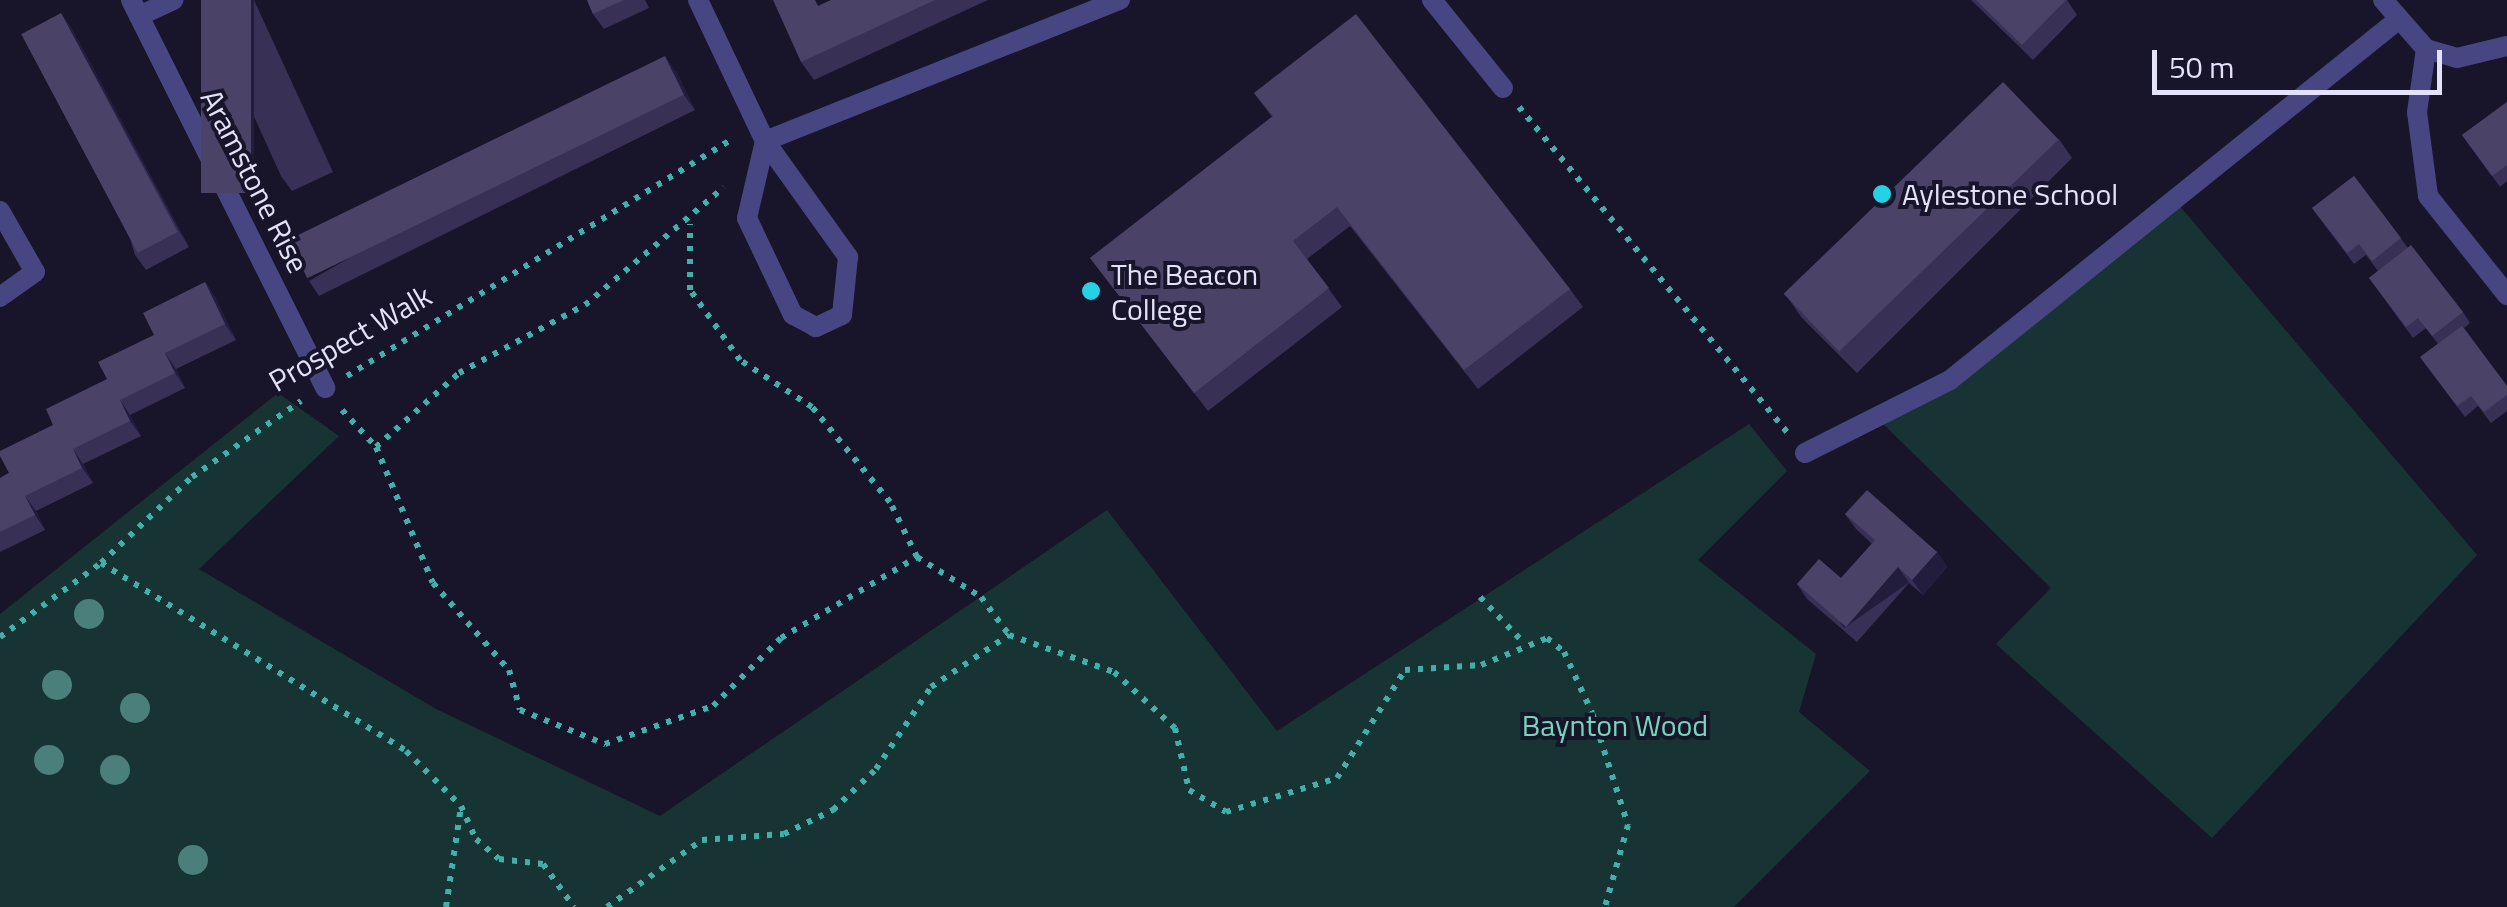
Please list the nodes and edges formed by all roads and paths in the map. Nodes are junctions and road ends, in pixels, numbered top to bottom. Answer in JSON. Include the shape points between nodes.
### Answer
{"nodes":[{"id":1,"x":174,"y":0,"type":"edge"},
{"id":2,"x":698,"y":0,"type":"edge"},
{"id":3,"x":1120,"y":0,"type":"edge"},
{"id":4,"x":1432,"y":0,"type":"edge"},
{"id":5,"x":2383,"y":0,"type":"edge"},
{"id":6,"x":135,"y":8,"type":"edge"},
{"id":7,"x":2394,"y":24,"type":"junction"},
{"id":8,"x":2507,"y":46,"type":"edge"},
{"id":9,"x":2426,"y":49,"type":"junction"},
{"id":10,"x":1503,"y":88,"type":"joint"},
{"id":11,"x":760,"y":134,"type":"junction"},
{"id":12,"x":0,"y":211,"type":"edge"},
{"id":13,"x":690,"y":224,"type":"junction"},
{"id":14,"x":2507,"y":295,"type":"edge"},
{"id":15,"x":0,"y":297,"type":"edge"},
{"id":16,"x":325,"y":388,"type":"junction"},
{"id":17,"x":376,"y":447,"type":"junction"},
{"id":18,"x":1805,"y":454,"type":"joint"},
{"id":19,"x":918,"y":557,"type":"junction"},
{"id":20,"x":101,"y":563,"type":"junction"},
{"id":21,"x":1480,"y":596,"type":"dead end"},
{"id":22,"x":1009,"y":635,"type":"junction"},
{"id":23,"x":0,"y":637,"type":"edge"},
{"id":24,"x":1522,"y":641,"type":"junction"},
{"id":25,"x":462,"y":806,"type":"junction"},
{"id":26,"x":446,"y":907,"type":"edge"},
{"id":27,"x":574,"y":907,"type":"edge"},
{"id":28,"x":607,"y":907,"type":"edge"},
{"id":29,"x":1606,"y":907,"type":"edge"}],
"edges":[{"from":1,"to":6,"type":"street"},
{"from":2,"to":11,"type":"street"},
{"from":3,"to":11,"type":"street"},
{"from":4,"to":10,"type":"street"},
{"from":5,"to":7,"type":"street"},
{"from":6,"to":16,"type":"street","name":"Aramstone Rise"},
{"from":7,"to":9,"type":"street"},
{"from":7,"to":18,"type":"street","via":[[1950,380]]},
{"from":8,"to":9,"type":"street","via":[[2457,58]]},
{"from":9,"to":14,"type":"street","via":[[2418,112],[2428,196]]},
{"from":10,"to":18,"type":"path"},
{"from":11,"to":11,"type":"street","via":[[848,257],[842,315],[816,326],[793,314],[748,218]]},
{"from":11,"to":13,"type":"path"},
{"from":11,"to":16,"type":"path","name":"Prospect Walk"},
{"from":12,"to":15,"type":"street","via":[[34,272]]},
{"from":13,"to":17,"type":"path","via":[[585,305],[459,373]]},
{"from":13,"to":19,"type":"path","via":[[690,290],[740,360],[812,407],[890,502]]},
{"from":16,"to":17,"type":"path"},
{"from":16,"to":20,"type":"path","name":"Prospect Walk","via":[[192,477]]},
{"from":17,"to":19,"type":"path","via":[[433,583],[509,670],[520,710],[605,744],[714,706],[781,638]]},
{"from":19,"to":22,"type":"path","via":[[981,597]]},
{"from":20,"to":23,"type":"path","name":"Prospect Walk"},
{"from":20,"to":25,"type":"path","via":[[406,751]]},
{"from":21,"to":24,"type":"path"},
{"from":22,"to":24,"type":"path","via":[[1114,672],[1175,728],[1189,790],[1226,812],[1337,778],[1405,670],[1481,665]]},
{"from":22,"to":28,"type":"path","via":[[931,687],[876,769],[833,810],[784,834],[702,840]]},
{"from":24,"to":29,"type":"path","via":[[1547,638],[1564,652],[1628,825]]},
{"from":25,"to":26,"type":"path"},
{"from":25,"to":27,"type":"path","via":[[476,839],[498,858],[542,864]]}]}
